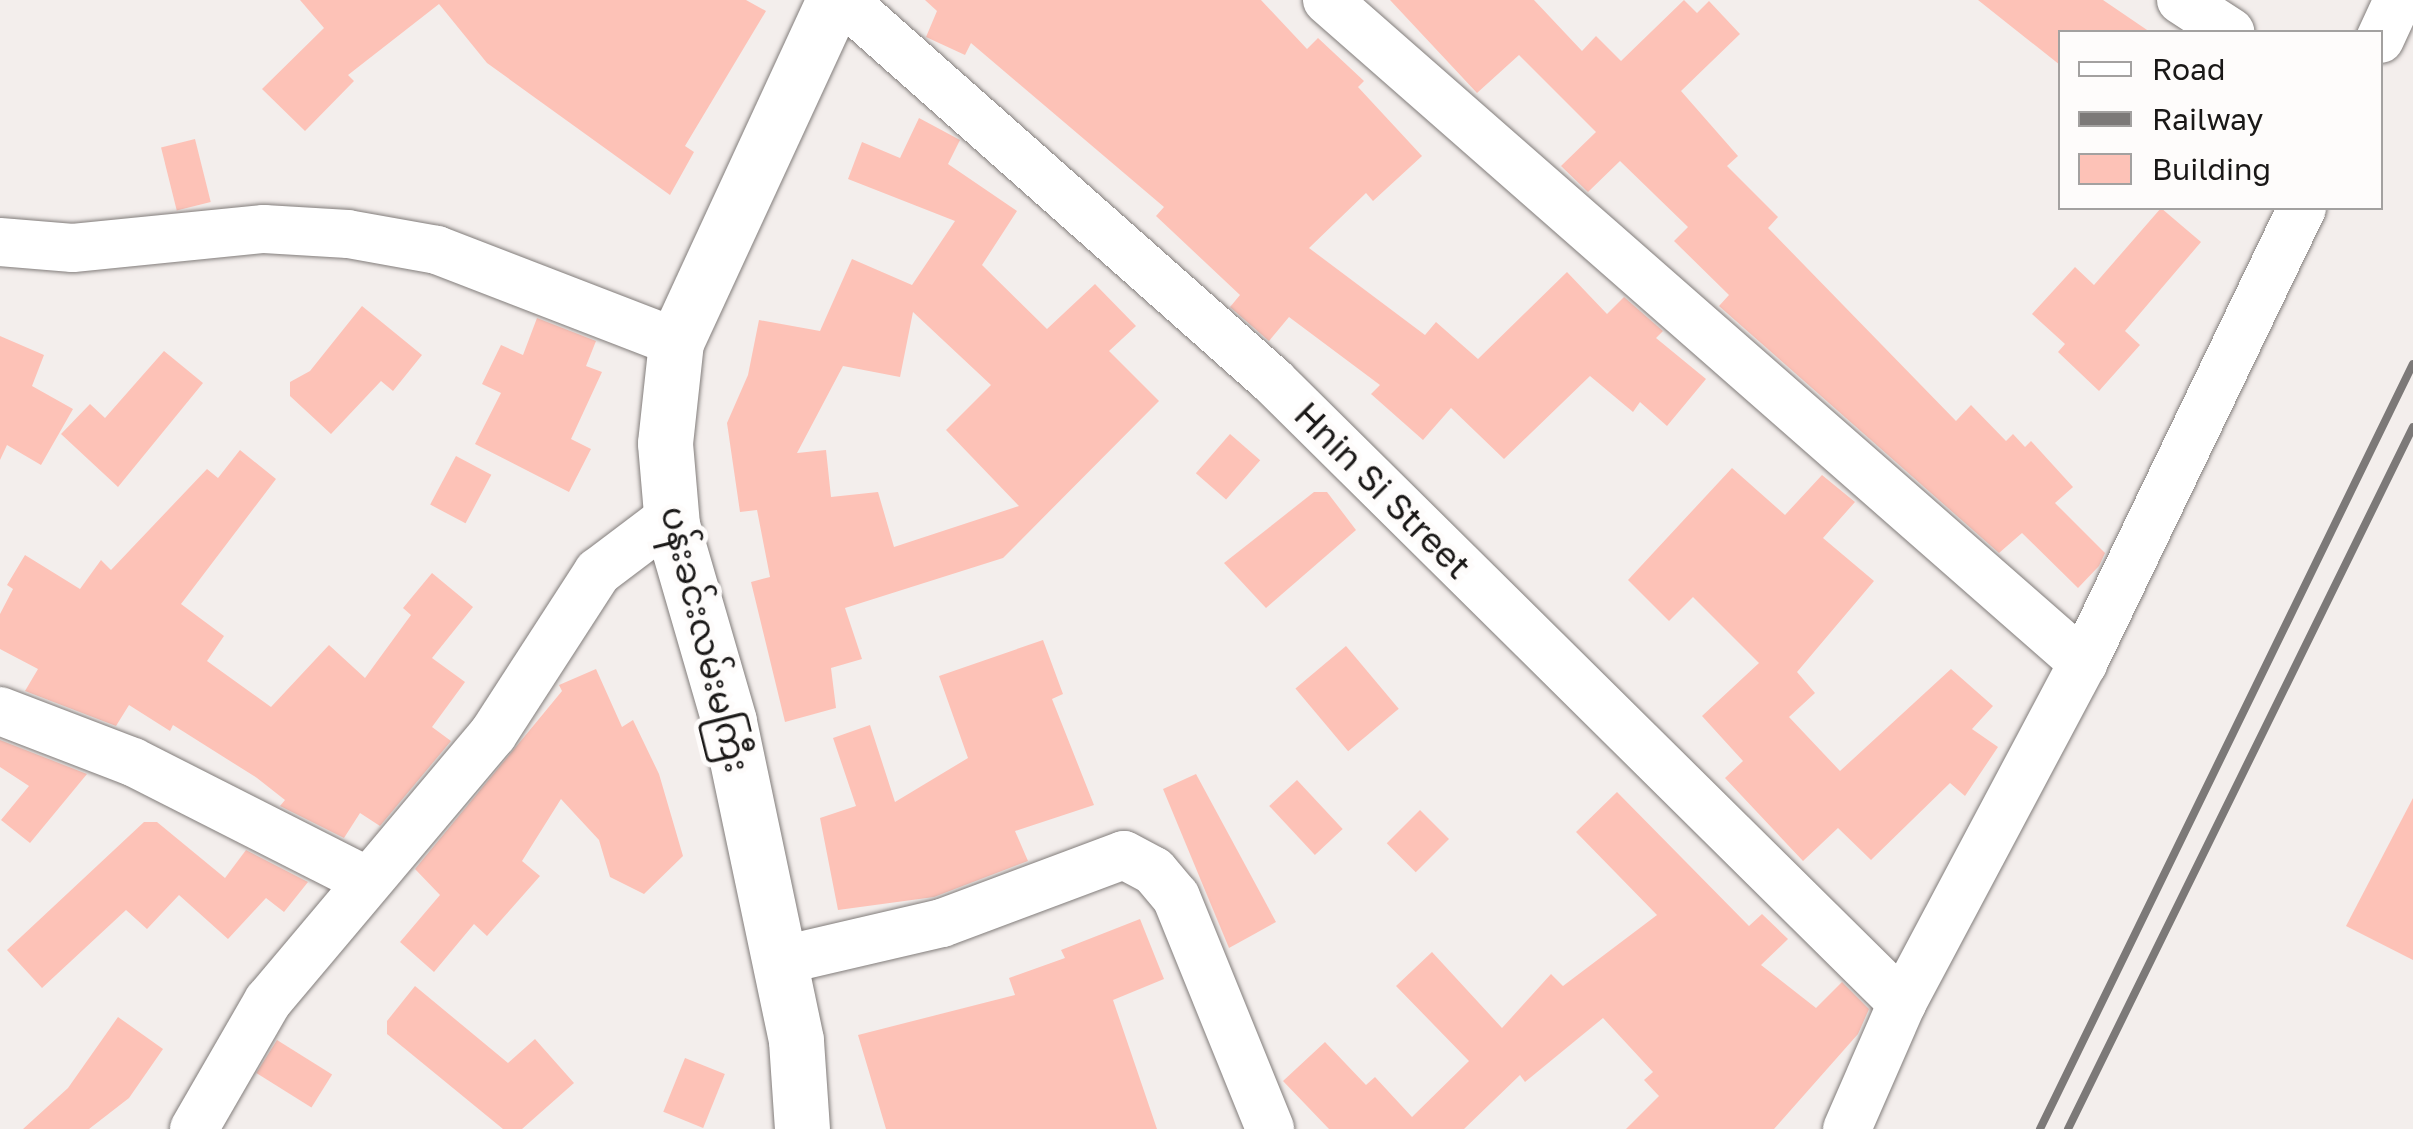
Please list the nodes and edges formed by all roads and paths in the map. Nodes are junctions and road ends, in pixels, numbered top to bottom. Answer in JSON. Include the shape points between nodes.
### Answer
{"nodes":[{"id":1,"x":834,"y":0,"type":"edge"},
{"id":2,"x":843,"y":0,"type":"edge"},
{"id":3,"x":1327,"y":0,"type":"edge"},
{"id":4,"x":2181,"y":0,"type":"edge"},
{"id":5,"x":2398,"y":0,"type":"edge"},
{"id":6,"x":2227,"y":30,"type":"edge"},
{"id":7,"x":2383,"y":32,"type":"edge"},
{"id":8,"x":2301,"y":210,"type":"edge"},
{"id":9,"x":0,"y":242,"type":"edge"},
{"id":10,"x":676,"y":342,"type":"junction"},
{"id":11,"x":672,"y":516,"type":"junction"},
{"id":12,"x":2083,"y":663,"type":"junction"},
{"id":13,"x":0,"y":712,"type":"edge"},
{"id":14,"x":368,"y":881,"type":"junction"},
{"id":15,"x":779,"y":961,"type":"junction"},
{"id":16,"x":1902,"y":1002,"type":"junction"},
{"id":17,"x":194,"y":1129,"type":"edge"},
{"id":18,"x":802,"y":1129,"type":"edge"},
{"id":19,"x":1270,"y":1129,"type":"edge"},
{"id":20,"x":1847,"y":1129,"type":"edge"}],
"edges":[{"from":1,"to":10,"type":"main road","name":"ပန်းခင်းလမ်းမကြီး"},
{"from":2,"to":16,"type":"street","name":"Hnin Si Street","via":[[1272,382]]},
{"from":3,"to":12,"type":"street"},
{"from":4,"to":6,"type":"street"},
{"from":5,"to":7,"type":"street"},
{"from":8,"to":12,"type":"street"},
{"from":9,"to":10,"type":"street","via":[[73,248],[264,229],[348,234],[437,250]]},
{"from":10,"to":11,"type":"main road","name":"ပန်းခင်းလမ်းမကြီး","via":[[665,443]]},
{"from":11,"to":14,"type":"street","via":[[598,572],[492,734]]},
{"from":11,"to":15,"type":"main road","name":"ပန်းခင်းလမ်းမကြီး","via":[[729,720]]},
{"from":12,"to":16,"type":"street"},
{"from":13,"to":14,"type":"street","via":[[132,762]]},
{"from":14,"to":17,"type":"street","via":[[268,1000]]},
{"from":15,"to":18,"type":"main road","name":"ပန်းခင်းလမ်းမကြီး","via":[[796,1040]]},
{"from":15,"to":19,"type":"street","via":[[942,923],[1124,856],[1154,872],[1176,897]]},
{"from":16,"to":20,"type":"street"}]}
